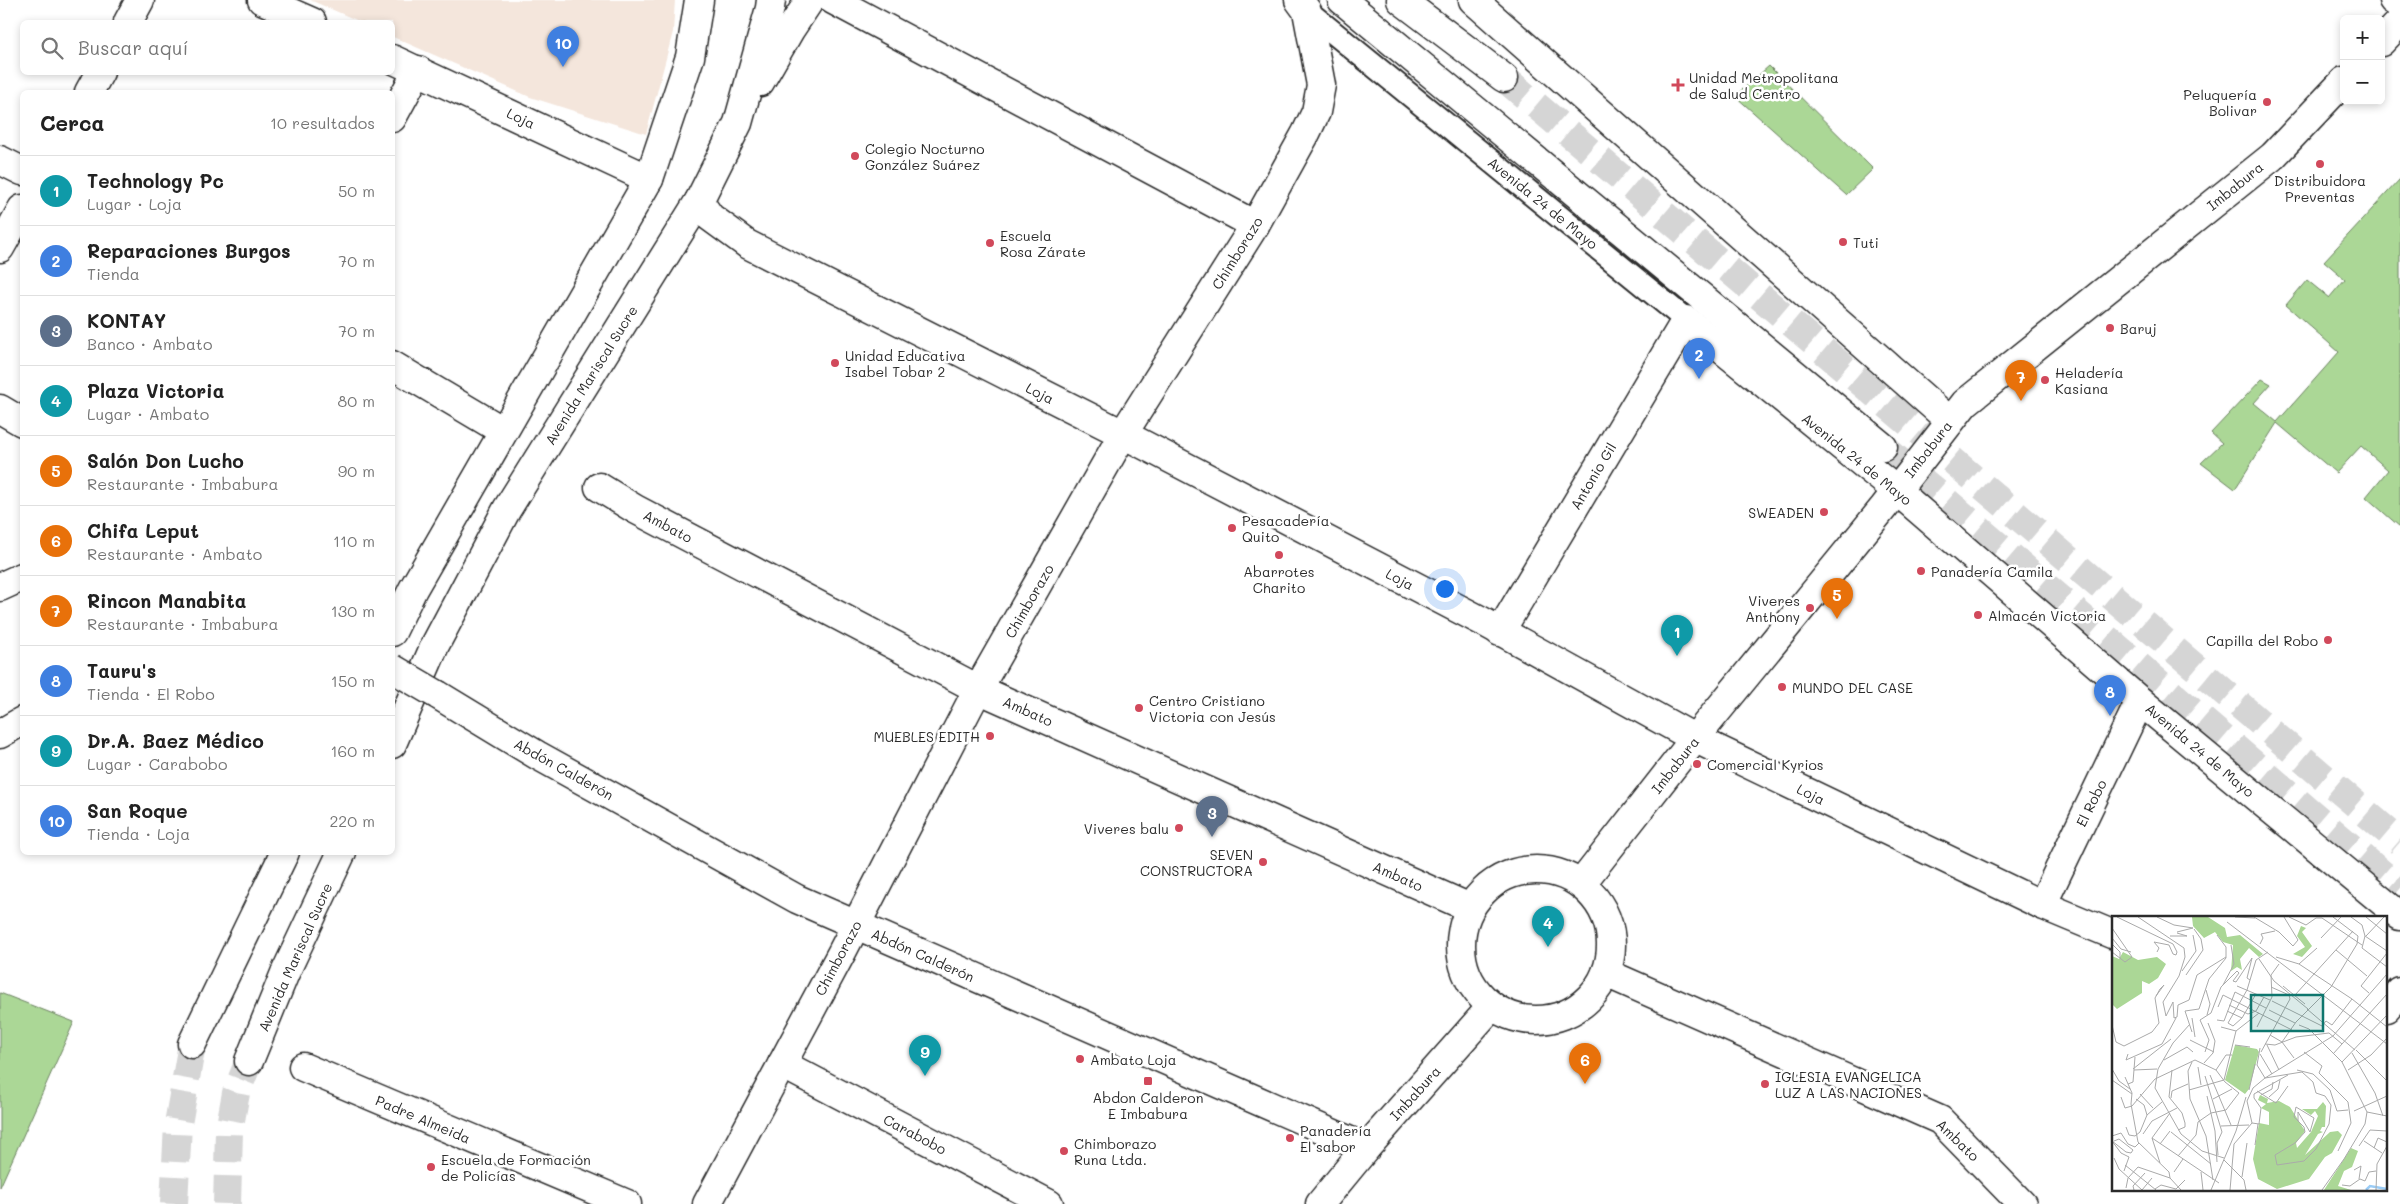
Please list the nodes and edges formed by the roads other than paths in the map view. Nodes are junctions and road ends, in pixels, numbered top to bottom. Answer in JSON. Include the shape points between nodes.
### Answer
{"nodes":[{"id":1,"x":140,"y":0,"type":"edge"},
{"id":2,"x":262,"y":0,"type":"edge"},
{"id":3,"x":699,"y":0,"type":"edge"},
{"id":4,"x":771,"y":0,"type":"edge"},
{"id":5,"x":810,"y":0,"type":"edge"},
{"id":6,"x":834,"y":0,"type":"edge"},
{"id":7,"x":1342,"y":0,"type":"edge"},
{"id":8,"x":1401,"y":0,"type":"edge"},
{"id":9,"x":1473,"y":0,"type":"edge"},
{"id":10,"x":2393,"y":0,"type":"edge"},
{"id":11,"x":1303,"y":5,"type":"edge"},
{"id":12,"x":2400,"y":6,"type":"edge"},
{"id":13,"x":129,"y":20,"type":"edge"},
{"id":14,"x":307,"y":20,"type":"edge"},
{"id":15,"x":2400,"y":22,"type":"edge"},
{"id":16,"x":2385,"y":38,"type":"edge"},
{"id":17,"x":395,"y":60,"type":"edge"},
{"id":18,"x":418,"y":70,"type":"junction"},
{"id":19,"x":98,"y":75,"type":"edge"},
{"id":20,"x":1504,"y":78,"type":"tunnel mouth"},
{"id":21,"x":2340,"y":85,"type":"edge"},
{"id":22,"x":90,"y":90,"type":"edge"},
{"id":23,"x":395,"y":112,"type":"edge"},
{"id":24,"x":738,"y":123,"type":"junction"},
{"id":25,"x":0,"y":160,"type":"edge"},
{"id":26,"x":20,"y":170,"type":"edge"},
{"id":27,"x":648,"y":179,"type":"junction"},
{"id":28,"x":700,"y":201,"type":"junction"},
{"id":29,"x":20,"y":213,"type":"edge"},
{"id":30,"x":1255,"y":225,"type":"junction"},
{"id":31,"x":0,"y":248,"type":"edge"},
{"id":32,"x":1686,"y":320,"type":"junction"},
{"id":33,"x":395,"y":367,"type":"edge"},
{"id":34,"x":0,"y":409,"type":"edge"},
{"id":35,"x":20,"y":421,"type":"edge"},
{"id":36,"x":1950,"y":421,"type":"junction"},
{"id":37,"x":493,"y":425,"type":"dead end"},
{"id":38,"x":1123,"y":434,"type":"junction"},
{"id":39,"x":1883,"y":447,"type":"tunnel mouth"},
{"id":40,"x":599,"y":487,"type":"dead end"},
{"id":41,"x":1896,"y":501,"type":"junction"},
{"id":42,"x":20,"y":578,"type":"edge"},
{"id":43,"x":0,"y":587,"type":"edge"},
{"id":44,"x":395,"y":626,"type":"edge"},
{"id":45,"x":1500,"y":632,"type":"junction"},
{"id":46,"x":395,"y":670,"type":"edge"},
{"id":47,"x":978,"y":689,"type":"junction"},
{"id":48,"x":2137,"y":702,"type":"junction"},
{"id":49,"x":20,"y":723,"type":"edge"},
{"id":50,"x":0,"y":734,"type":"edge"},
{"id":51,"x":395,"y":737,"type":"edge"},
{"id":52,"x":1696,"y":739,"type":"junction"},
{"id":53,"x":284,"y":855,"type":"edge"},
{"id":54,"x":341,"y":855,"type":"edge"},
{"id":55,"x":1582,"y":884,"type":"junction"},
{"id":56,"x":2042,"y":905,"type":"junction"},
{"id":57,"x":1470,"y":908,"type":"junction"},
{"id":58,"x":2400,"y":916,"type":"edge"},
{"id":59,"x":855,"y":925,"type":"junction"},
{"id":60,"x":2112,"y":934,"type":"edge"},
{"id":61,"x":1606,"y":973,"type":"junction"},
{"id":62,"x":2400,"y":992,"type":"edge"},
{"id":63,"x":1492,"y":1006,"type":"junction"},
{"id":64,"x":2388,"y":1006,"type":"edge"},
{"id":65,"x":192,"y":1044,"type":"tunnel mouth"},
{"id":66,"x":248,"y":1061,"type":"tunnel mouth"},
{"id":67,"x":782,"y":1064,"type":"junction"},
{"id":68,"x":303,"y":1067,"type":"dead end"},
{"id":69,"x":1366,"y":1148,"type":"junction"},
{"id":70,"x":627,"y":1204,"type":"edge"},
{"id":71,"x":707,"y":1204,"type":"edge"},
{"id":72,"x":1049,"y":1204,"type":"edge"},
{"id":73,"x":1320,"y":1204,"type":"edge"},
{"id":74,"x":2022,"y":1204,"type":"edge"}],
"edges":[{"from":1,"to":13,"type":"street"},
{"from":2,"to":14,"type":"street"},
{"from":3,"to":27,"type":"street","via":[[690,57]]},
{"from":4,"to":24,"type":"street","name":"Avenida Mariscal Sucre"},
{"from":5,"to":24,"type":"street"},
{"from":6,"to":30,"type":"street"},
{"from":7,"to":39,"type":"street","name":"Avenida 24 de Mayo"},
{"from":8,"to":20,"type":"street"},
{"from":9,"to":36,"type":"street"},
{"from":10,"to":12,"type":"street"},
{"from":11,"to":30,"type":"street","name":"Chimborazo","via":[[1320,78],[1316,112]]},
{"from":11,"to":32,"type":"street","name":"Avenida 24 de Mayo"},
{"from":15,"to":16,"type":"street"},
{"from":17,"to":18,"type":"street","name":"Loja"},
{"from":18,"to":23,"type":"street"},
{"from":18,"to":27,"type":"street","name":"Loja"},
{"from":19,"to":22,"type":"street"},
{"from":21,"to":36,"type":"street","name":"Imbabura","via":[[2273,156],[1973,397]]},
{"from":24,"to":28,"type":"street","name":"Avenida Mariscal Sucre"},
{"from":25,"to":26,"type":"street"},
{"from":27,"to":44,"type":"street","via":[[418,580]]},
{"from":28,"to":38,"type":"street","name":"Loja","via":[[710,217],[747,244]]},
{"from":28,"to":51,"type":"street","name":"Avenida Mariscal Sucre","via":[[507,509],[435,645]]},
{"from":29,"to":31,"type":"street"},
{"from":30,"to":38,"type":"street","name":"Chimborazo"},
{"from":32,"to":41,"type":"street","name":"Avenida 24 de Mayo"},
{"from":32,"to":45,"type":"street","name":"Antonio Gil"},
{"from":33,"to":37,"type":"street"},
{"from":34,"to":35,"type":"street"},
{"from":36,"to":41,"type":"street","name":"Imbabura"},
{"from":38,"to":45,"type":"street","name":"Loja"},
{"from":38,"to":47,"type":"street","name":"Chimborazo"},
{"from":40,"to":47,"type":"street","name":"Ambato"},
{"from":41,"to":48,"type":"street","name":"Avenida 24 de Mayo"},
{"from":41,"to":52,"type":"street","name":"Imbabura"},
{"from":42,"to":43,"type":"street"},
{"from":45,"to":52,"type":"street","name":"Loja"},
{"from":46,"to":59,"type":"street","name":"Abdón Calderón","bridge":true,"via":[[537,755],[797,899]]},
{"from":47,"to":57,"type":"street","name":"Ambato"},
{"from":47,"to":59,"type":"street","name":"Chimborazo"},
{"from":48,"to":56,"type":"street","name":"El Robo"},
{"from":48,"to":58,"type":"street","name":"Avenida 24 de Mayo"},
{"from":49,"to":50,"type":"street"},
{"from":52,"to":55,"type":"street","name":"Imbabura"},
{"from":52,"to":56,"type":"street","name":"Loja"},
{"from":53,"to":65,"type":"street"},
{"from":54,"to":66,"type":"street","name":"Avenida Mariscal Sucre"},
{"from":55,"to":57,"type":"street","via":[[1558,873],[1534,870],[1509,875],[1487,888]]},
{"from":55,"to":61,"type":"street","via":[[1599,902],[1610,925],[1612,949]]},
{"from":56,"to":60,"type":"street","name":"Loja"},
{"from":57,"to":63,"type":"street","via":[[1462,928],[1461,950],[1466,972],[1476,990]]},
{"from":59,"to":67,"type":"street","name":"Chimborazo"},
{"from":59,"to":69,"type":"street","name":"Abdón Calderón"},
{"from":61,"to":63,"type":"street","via":[[1595,992],[1578,1008],[1558,1017],[1527,1019]]},
{"from":61,"to":74,"type":"street","name":"Ambato","via":[[1940,1120]]},
{"from":62,"to":64,"type":"street"},
{"from":63,"to":69,"type":"street","name":"Imbabura"},
{"from":67,"to":71,"type":"street","name":"Chimborazo"},
{"from":67,"to":72,"type":"street","name":"Carabobo"},
{"from":68,"to":70,"type":"street","name":"Padre Almeida"},
{"from":69,"to":73,"type":"street","name":"Imbabura"}]}
